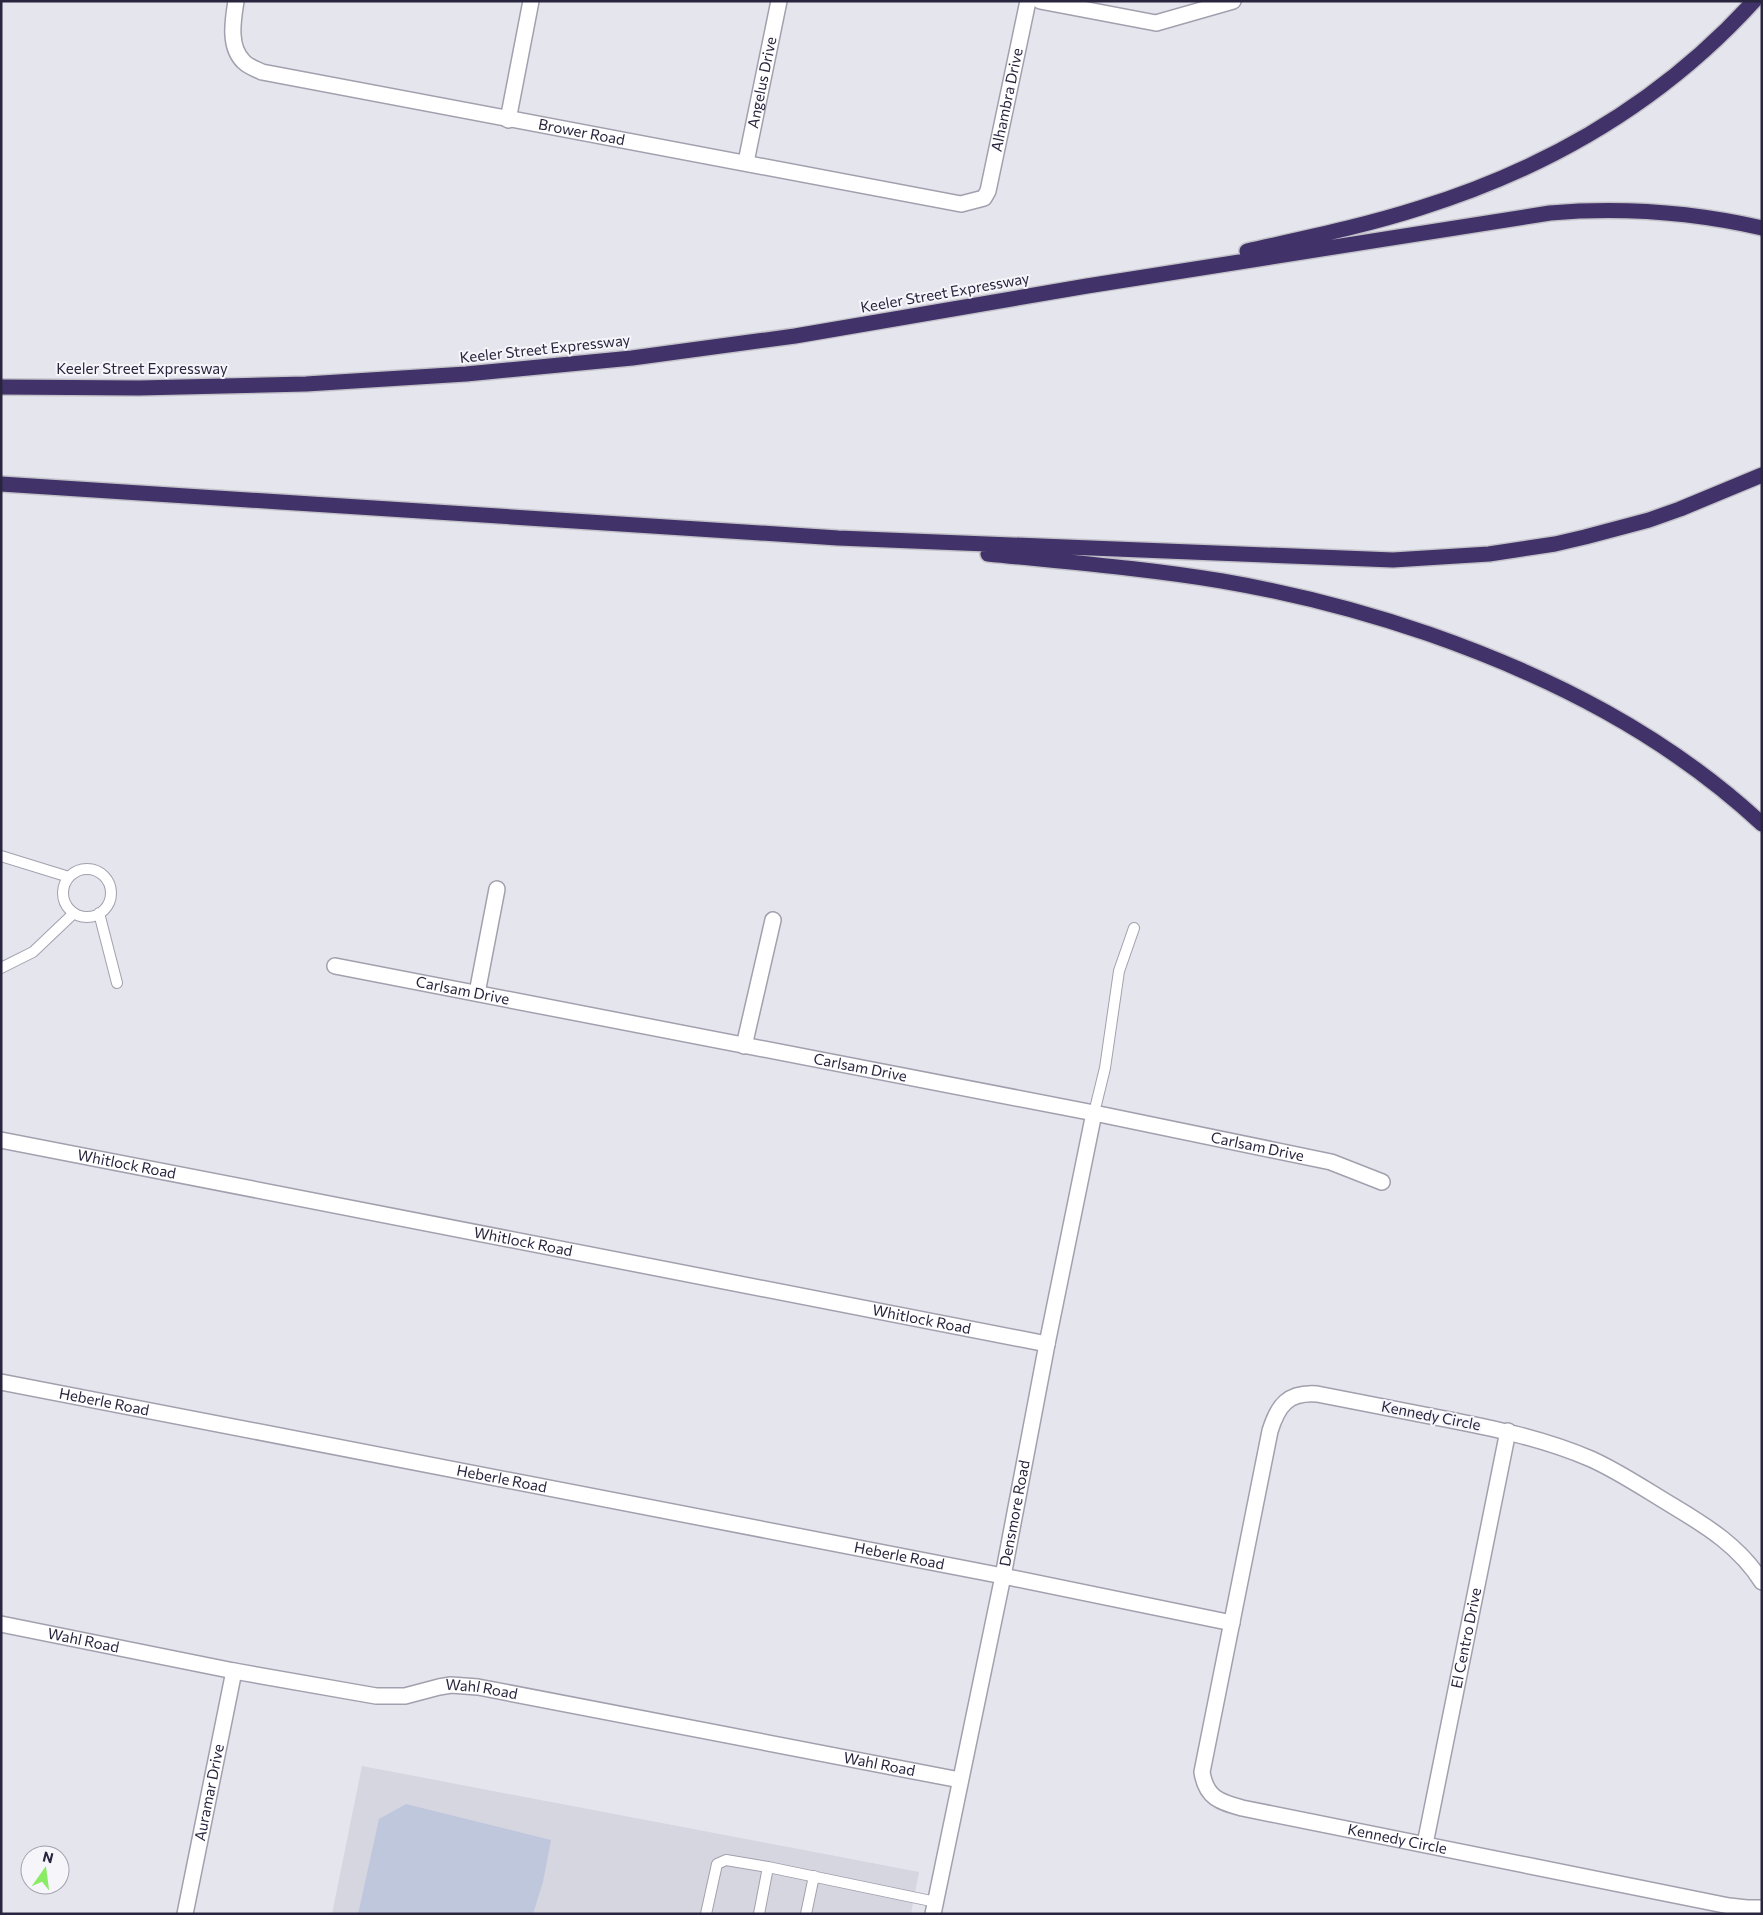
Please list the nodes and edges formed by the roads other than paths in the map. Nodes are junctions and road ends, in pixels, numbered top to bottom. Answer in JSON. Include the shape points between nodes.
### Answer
{"nodes":[{"id":1,"x":236,"y":1,"type":"edge"},
{"id":2,"x":531,"y":1,"type":"edge"},
{"id":3,"x":778,"y":1,"type":"edge"},
{"id":4,"x":1028,"y":1,"type":"edge"},
{"id":5,"x":1040,"y":1,"type":"edge"},
{"id":6,"x":1233,"y":1,"type":"edge"},
{"id":7,"x":1754,"y":1,"type":"edge"},
{"id":8,"x":508,"y":120,"type":"junction"},
{"id":9,"x":746,"y":162,"type":"junction"},
{"id":10,"x":984,"y":198,"type":"joint"},
{"id":11,"x":1762,"y":228,"type":"edge"},
{"id":12,"x":1087,"y":286,"type":"junction"},
{"id":13,"x":1,"y":386,"type":"edge"},
{"id":14,"x":1762,"y":475,"type":"edge"},
{"id":15,"x":1,"y":484,"type":"edge"},
{"id":16,"x":838,"y":538,"type":"junction"},
{"id":17,"x":1762,"y":824,"type":"edge"},
{"id":18,"x":1,"y":856,"type":"edge"},
{"id":19,"x":69,"y":877,"type":"junction"},
{"id":20,"x":497,"y":889,"type":"dead end"},
{"id":21,"x":74,"y":913,"type":"junction"},
{"id":22,"x":99,"y":914,"type":"junction"},
{"id":23,"x":773,"y":920,"type":"dead end"},
{"id":24,"x":1134,"y":928,"type":"dead end"},
{"id":25,"x":335,"y":966,"type":"dead end"},
{"id":26,"x":1,"y":968,"type":"edge"},
{"id":27,"x":117,"y":983,"type":"dead end"},
{"id":28,"x":477,"y":993,"type":"junction"},
{"id":29,"x":744,"y":1046,"type":"junction"},
{"id":30,"x":1094,"y":1112,"type":"junction"},
{"id":31,"x":1,"y":1140,"type":"edge"},
{"id":32,"x":1382,"y":1182,"type":"dead end"},
{"id":33,"x":1046,"y":1344,"type":"junction"},
{"id":34,"x":1,"y":1382,"type":"edge"},
{"id":35,"x":1508,"y":1431,"type":"junction"},
{"id":36,"x":1003,"y":1576,"type":"junction"},
{"id":37,"x":1762,"y":1582,"type":"edge"},
{"id":38,"x":1232,"y":1623,"type":"junction"},
{"id":39,"x":1,"y":1624,"type":"edge"},
{"id":40,"x":234,"y":1671,"type":"junction"},
{"id":41,"x":960,"y":1780,"type":"junction"},
{"id":42,"x":1425,"y":1844,"type":"junction"},
{"id":43,"x":768,"y":1867,"type":"junction"},
{"id":44,"x":814,"y":1876,"type":"junction"},
{"id":45,"x":934,"y":1908,"type":"edge"},
{"id":46,"x":1762,"y":1908,"type":"edge"},
{"id":47,"x":185,"y":1914,"type":"edge"},
{"id":48,"x":706,"y":1914,"type":"edge"},
{"id":49,"x":759,"y":1914,"type":"edge"},
{"id":50,"x":806,"y":1914,"type":"edge"}],
"edges":[{"from":1,"to":8,"type":"street","name":"Brower Road","via":[[232,26],[235,47],[244,62],[262,72]]},
{"from":2,"to":8,"type":"street"},
{"from":3,"to":9,"type":"street","name":"Angelus Drive"},
{"from":4,"to":10,"type":"street","name":"Alhambra Drive","via":[[990,186]]},
{"from":5,"to":6,"type":"street","via":[[1156,23]]},
{"from":7,"to":12,"type":"highway","via":[[1681,72],[1631,109],[1564,148],[1493,182],[1381,219]]},
{"from":8,"to":9,"type":"street","name":"Brower Road"},
{"from":9,"to":10,"type":"street","name":"Brower Road","via":[[961,204]]},
{"from":11,"to":12,"type":"highway","via":[[1650,211],[1550,213]]},
{"from":12,"to":13,"type":"highway","name":"Keeler Street Expressway","via":[[771,340],[533,368],[298,384]]},
{"from":14,"to":16,"type":"highway","via":[[1649,520],[1585,537],[1489,554],[1424,559],[1328,559]]},
{"from":15,"to":16,"type":"highway"},
{"from":16,"to":17,"type":"highway","via":[[1192,576],[1287,594],[1381,618],[1473,650],[1591,702],[1674,752]]},
{"from":18,"to":19,"type":"lane"},
{"from":19,"to":21,"type":"lane","via":[[63,891],[64,900]]},
{"from":19,"to":22,"type":"lane","via":[[75,871],[90,869],[97,870],[108,880],[111,895]]},
{"from":20,"to":28,"type":"street"},
{"from":21,"to":22,"type":"lane","via":[[90,917]]},
{"from":21,"to":26,"type":"lane","via":[[33,952]]},
{"from":22,"to":27,"type":"lane"},
{"from":23,"to":29,"type":"street"},
{"from":24,"to":30,"type":"lane","via":[[1119,971],[1105,1068]]},
{"from":25,"to":28,"type":"street","name":"Carlsam Drive"},
{"from":28,"to":29,"type":"street","name":"Carlsam Drive"},
{"from":29,"to":30,"type":"street","name":"Carlsam Drive"},
{"from":30,"to":32,"type":"street","name":"Carlsam Drive","via":[[1331,1162]]},
{"from":30,"to":33,"type":"street","name":"Densmore Road"},
{"from":31,"to":33,"type":"street","name":"Whitlock Road"},
{"from":33,"to":36,"type":"street","name":"Densmore Road"},
{"from":34,"to":36,"type":"street","name":"Heberle Road"},
{"from":35,"to":37,"type":"street","name":"Kennedy Circle","via":[[1591,1459],[1622,1475],[1732,1545]]},
{"from":35,"to":38,"type":"street","name":"Kennedy Circle","via":[[1317,1394],[1304,1393],[1282,1404],[1270,1431]]},
{"from":35,"to":42,"type":"street","name":"El Centro Drive"},
{"from":36,"to":38,"type":"street"},
{"from":36,"to":41,"type":"street","name":"Densmore Road"},
{"from":38,"to":42,"type":"street","name":"Kennedy Circle","via":[[1203,1763],[1208,1792],[1216,1799],[1242,1808]]},
{"from":39,"to":40,"type":"street","name":"Wahl Road"},
{"from":40,"to":41,"type":"street","name":"Wahl Road","via":[[390,1697],[445,1686],[478,1687]]},
{"from":40,"to":47,"type":"street","name":"Auramar Drive"},
{"from":41,"to":45,"type":"street","name":"Densmore Road"},
{"from":42,"to":46,"type":"street","name":"Kennedy Circle","via":[[1730,1906]]},
{"from":43,"to":44,"type":"lane"},
{"from":43,"to":48,"type":"lane","via":[[726,1860],[717,1864]]},
{"from":43,"to":49,"type":"lane"},
{"from":44,"to":45,"type":"lane"},
{"from":44,"to":50,"type":"lane"}]}
